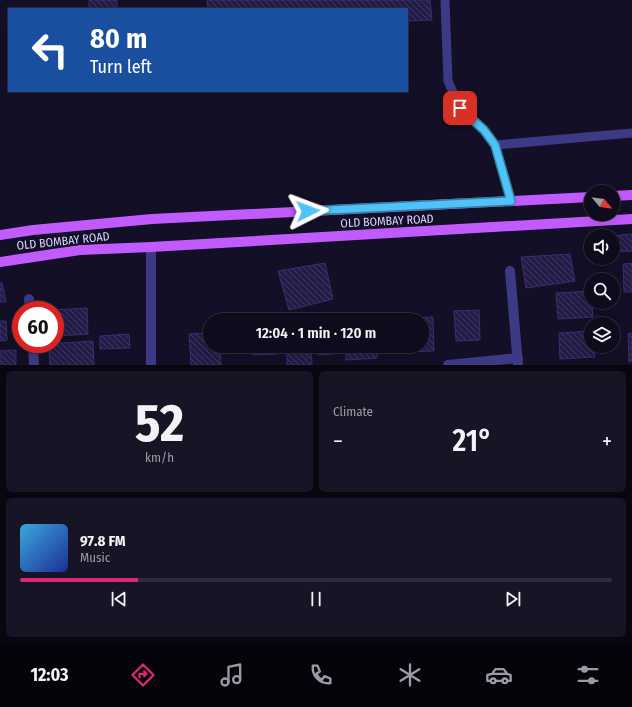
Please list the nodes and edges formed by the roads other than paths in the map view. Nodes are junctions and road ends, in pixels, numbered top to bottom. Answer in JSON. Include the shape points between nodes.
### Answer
{"nodes":[{"id":1,"x":445,"y":0,"type":"edge"},
{"id":2,"x":632,"y":133,"type":"edge"},
{"id":3,"x":495,"y":145,"type":"junction"},
{"id":4,"x":632,"y":195,"type":"edge"},
{"id":5,"x":620,"y":196,"type":"edge"},
{"id":6,"x":584,"y":197,"type":"edge"},
{"id":7,"x":511,"y":201,"type":"junction"},
{"id":8,"x":632,"y":219,"type":"edge"},
{"id":9,"x":0,"y":235,"type":"edge"},
{"id":10,"x":151,"y":247,"type":"junction"},
{"id":11,"x":0,"y":262,"type":"edge"},
{"id":12,"x":510,"y":272,"type":"dead end"},
{"id":13,"x":33,"y":353,"type":"edge"},
{"id":14,"x":518,"y":361,"type":"edge"},
{"id":15,"x":34,"y":365,"type":"edge"},
{"id":16,"x":151,"y":365,"type":"edge"},
{"id":17,"x":448,"y":365,"type":"edge"}],
"edges":[{"from":1,"to":3,"type":"lane","via":[[448,82],[460,108],[484,130]]},
{"from":2,"to":3,"type":"lane"},
{"from":3,"to":7,"type":"lane"},
{"from":4,"to":5,"type":"main road"},
{"from":6,"to":7,"type":"main road","name":"OLD BOMBAY ROAD"},
{"from":7,"to":9,"type":"main road","name":"OLD BOMBAY ROAD","via":[[152,219]]},
{"from":8,"to":10,"type":"main road","name":"OLD BOMBAY ROAD"},
{"from":10,"to":11,"type":"main road","name":"OLD BOMBAY ROAD","via":[[80,250]]},
{"from":10,"to":16,"type":"street"},
{"from":12,"to":14,"type":"street"},
{"from":13,"to":15,"type":"street"},
{"from":14,"to":17,"type":"street"}]}
